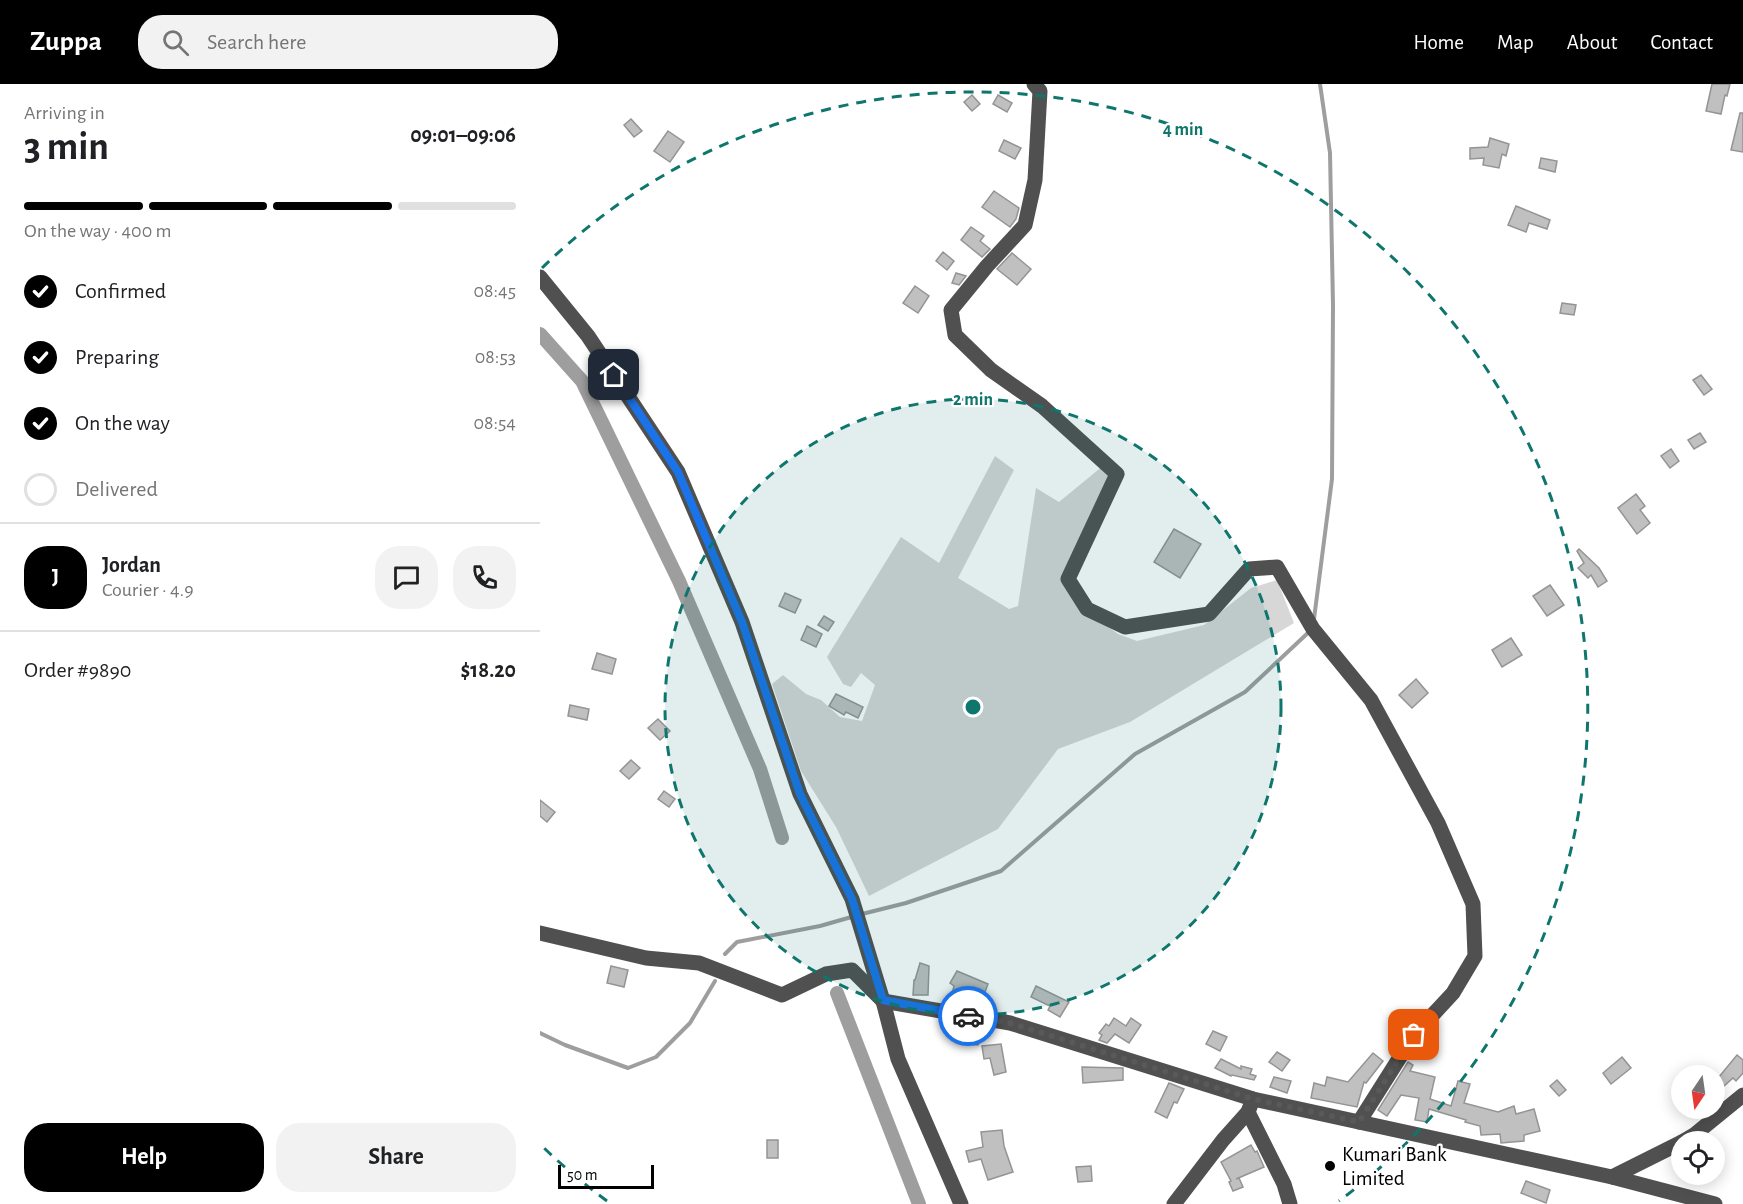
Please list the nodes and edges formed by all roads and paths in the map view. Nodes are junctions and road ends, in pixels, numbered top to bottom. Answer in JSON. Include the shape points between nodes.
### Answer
{"nodes":[{"id":1,"x":1034,"y":84,"type":"edge"},
{"id":2,"x":540,"y":277,"type":"edge"},
{"id":3,"x":540,"y":933,"type":"edge"},
{"id":4,"x":883,"y":1000,"type":"junction"},
{"id":5,"x":1743,"y":1095,"type":"edge"},
{"id":6,"x":1250,"y":1106,"type":"junction"},
{"id":7,"x":1359,"y":1122,"type":"junction"},
{"id":8,"x":1700,"y":1131,"type":"edge"},
{"id":9,"x":1671,"y":1148,"type":"edge"},
{"id":10,"x":1612,"y":1177,"type":"junction"},
{"id":11,"x":961,"y":1204,"type":"edge"},
{"id":12,"x":1174,"y":1204,"type":"edge"},
{"id":13,"x":1290,"y":1204,"type":"edge"},
{"id":14,"x":1714,"y":1204,"type":"edge"}],
"edges":[{"from":1,"to":7,"type":"street","via":[[1040,92],[1035,180],[1025,225],[951,310],[955,335],[991,370],[1042,406],[1117,474],[1068,579],[1087,609],[1125,627],[1209,614],[1250,569],[1277,567],[1313,628],[1371,700],[1438,823],[1473,904],[1475,956],[1453,993],[1414,1035]]},
{"from":2,"to":4,"type":"street","via":[[588,336],[678,472],[742,622],[800,794],[852,899]]},
{"from":3,"to":4,"type":"street","via":[[646,958],[699,963],[782,995],[826,974],[852,970]]},
{"from":4,"to":6,"type":"street","via":[[1010,1023]]},
{"from":4,"to":11,"type":"street","via":[[898,1059]]},
{"from":5,"to":8,"type":"street"},
{"from":6,"to":7,"type":"street"},
{"from":6,"to":12,"type":"street"},
{"from":6,"to":13,"type":"street"},
{"from":7,"to":10,"type":"street"},
{"from":9,"to":10,"type":"street"},
{"from":10,"to":14,"type":"street"}]}
